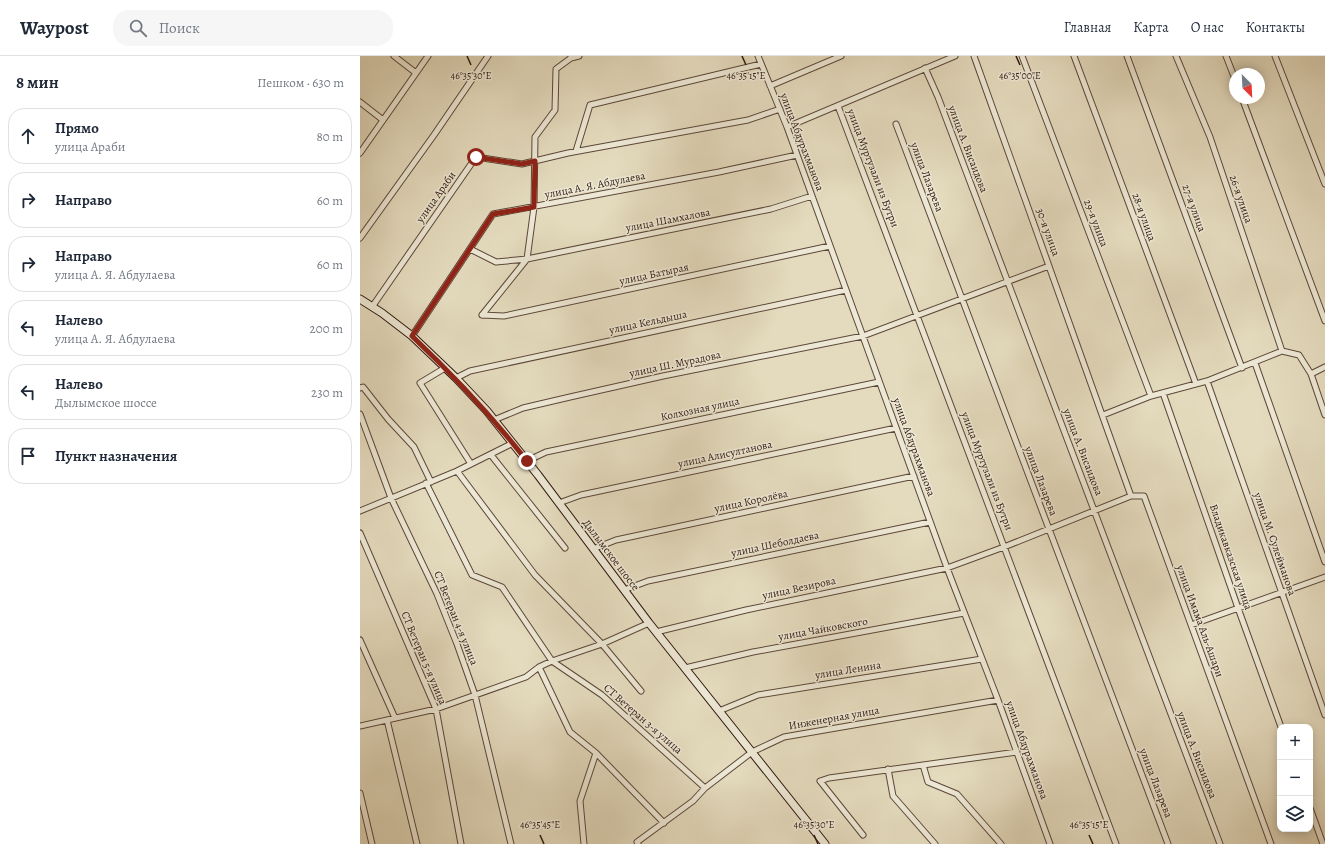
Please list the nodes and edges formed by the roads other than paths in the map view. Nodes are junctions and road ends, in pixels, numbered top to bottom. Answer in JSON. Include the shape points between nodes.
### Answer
{"nodes":[{"id":1,"x":394,"y":56,"type":"edge"},
{"id":2,"x":428,"y":56,"type":"edge"},
{"id":3,"x":488,"y":56,"type":"edge"},
{"id":4,"x":579,"y":56,"type":"edge"},
{"id":5,"x":758,"y":56,"type":"edge"},
{"id":6,"x":841,"y":56,"type":"edge"},
{"id":7,"x":955,"y":56,"type":"edge"},
{"id":8,"x":974,"y":56,"type":"edge"},
{"id":9,"x":1022,"y":56,"type":"edge"},
{"id":10,"x":1074,"y":56,"type":"edge"},
{"id":11,"x":1127,"y":56,"type":"edge"},
{"id":12,"x":1176,"y":56,"type":"edge"},
{"id":13,"x":1226,"y":56,"type":"edge"},
{"id":14,"x":1275,"y":56,"type":"edge"},
{"id":15,"x":571,"y":57,"type":"edge"},
{"id":16,"x":761,"y":64,"type":"junction"},
{"id":17,"x":925,"y":68,"type":"junction"},
{"id":18,"x":1231,"y":68,"type":"edge"},
{"id":19,"x":416,"y":73,"type":"junction"},
{"id":20,"x":770,"y":86,"type":"junction"},
{"id":21,"x":360,"y":102,"type":"edge"},
{"id":22,"x":1244,"y":104,"type":"edge"},
{"id":23,"x":838,"y":106,"type":"junction"},
{"id":24,"x":780,"y":109,"type":"junction"},
{"id":25,"x":383,"y":120,"type":"junction"},
{"id":26,"x":896,"y":124,"type":"dead end"},
{"id":27,"x":787,"y":127,"type":"junction"},
{"id":28,"x":576,"y":152,"type":"junction"},
{"id":29,"x":360,"y":153,"type":"edge"},
{"id":30,"x":797,"y":155,"type":"junction"},
{"id":31,"x":535,"y":161,"type":"junction"},
{"id":32,"x":1325,"y":184,"type":"edge"},
{"id":33,"x":812,"y":196,"type":"junction"},
{"id":34,"x":534,"y":207,"type":"junction"},
{"id":35,"x":360,"y":238,"type":"edge"},
{"id":36,"x":830,"y":246,"type":"junction"},
{"id":37,"x":470,"y":249,"type":"junction"},
{"id":38,"x":527,"y":259,"type":"junction"},
{"id":39,"x":1049,"y":266,"type":"junction"},
{"id":40,"x":1008,"y":281,"type":"junction"},
{"id":41,"x":846,"y":290,"type":"junction"},
{"id":42,"x":962,"y":298,"type":"junction"},
{"id":43,"x":360,"y":299,"type":"edge"},
{"id":44,"x":372,"y":307,"type":"junction"},
{"id":45,"x":917,"y":315,"type":"junction"},
{"id":46,"x":1325,"y":321,"type":"edge"},
{"id":47,"x":412,"y":336,"type":"junction"},
{"id":48,"x":863,"y":336,"type":"junction"},
{"id":49,"x":1282,"y":351,"type":"junction"},
{"id":50,"x":1255,"y":363,"type":"junction"},
{"id":51,"x":1325,"y":367,"type":"edge"},
{"id":52,"x":445,"y":368,"type":"junction"},
{"id":53,"x":1242,"y":368,"type":"junction"},
{"id":54,"x":1311,"y":374,"type":"junction"},
{"id":55,"x":456,"y":378,"type":"junction"},
{"id":56,"x":1207,"y":381,"type":"junction"},
{"id":57,"x":880,"y":382,"type":"junction"},
{"id":58,"x":1196,"y":384,"type":"junction"},
{"id":59,"x":360,"y":388,"type":"edge"},
{"id":60,"x":1164,"y":393,"type":"junction"},
{"id":61,"x":1150,"y":396,"type":"junction"},
{"id":62,"x":360,"y":414,"type":"edge"},
{"id":63,"x":1103,"y":415,"type":"junction"},
{"id":64,"x":1325,"y":415,"type":"edge"},
{"id":65,"x":494,"y":420,"type":"junction"},
{"id":66,"x":896,"y":428,"type":"junction"},
{"id":67,"x":514,"y":444,"type":"junction"},
{"id":68,"x":491,"y":455,"type":"junction"},
{"id":69,"x":527,"y":461,"type":"junction"},
{"id":70,"x":471,"y":464,"type":"junction"},
{"id":71,"x":457,"y":471,"type":"junction"},
{"id":72,"x":914,"y":476,"type":"junction"},
{"id":73,"x":428,"y":482,"type":"junction"},
{"id":74,"x":1131,"y":496,"type":"junction"},
{"id":75,"x":391,"y":498,"type":"junction"},
{"id":76,"x":559,"y":503,"type":"junction"},
{"id":77,"x":360,"y":511,"type":"edge"},
{"id":78,"x":1095,"y":511,"type":"junction"},
{"id":79,"x":930,"y":522,"type":"junction"},
{"id":80,"x":1048,"y":529,"type":"junction"},
{"id":81,"x":360,"y":533,"type":"edge"},
{"id":82,"x":1004,"y":547,"type":"junction"},
{"id":83,"x":565,"y":548,"type":"dead end"},
{"id":84,"x":593,"y":549,"type":"junction"},
{"id":85,"x":1325,"y":562,"type":"edge"},
{"id":86,"x":947,"y":568,"type":"junction"},
{"id":87,"x":1325,"y":577,"type":"edge"},
{"id":88,"x":624,"y":590,"type":"junction"},
{"id":89,"x":1282,"y":592,"type":"junction"},
{"id":90,"x":1238,"y":608,"type":"junction"},
{"id":91,"x":964,"y":613,"type":"junction"},
{"id":92,"x":649,"y":623,"type":"junction"},
{"id":93,"x":1191,"y":626,"type":"junction"},
{"id":94,"x":656,"y":632,"type":"junction"},
{"id":95,"x":360,"y":640,"type":"edge"},
{"id":96,"x":602,"y":644,"type":"junction"},
{"id":97,"x":982,"y":659,"type":"junction"},
{"id":98,"x":552,"y":661,"type":"junction"},
{"id":99,"x":539,"y":667,"type":"junction"},
{"id":100,"x":685,"y":668,"type":"junction"},
{"id":101,"x":641,"y":691,"type":"dead end"},
{"id":102,"x":475,"y":695,"type":"junction"},
{"id":103,"x":998,"y":700,"type":"junction"},
{"id":104,"x":436,"y":709,"type":"junction"},
{"id":105,"x":719,"y":711,"type":"junction"},
{"id":106,"x":1325,"y":714,"type":"edge"},
{"id":107,"x":395,"y":718,"type":"junction"},
{"id":108,"x":387,"y":720,"type":"junction"},
{"id":109,"x":1279,"y":724,"type":"edge"},
{"id":110,"x":360,"y":726,"type":"edge"},
{"id":111,"x":752,"y":752,"type":"junction"},
{"id":112,"x":1017,"y":752,"type":"junction"},
{"id":113,"x":596,"y":754,"type":"junction"},
{"id":114,"x":922,"y":765,"type":"junction"},
{"id":115,"x":888,"y":769,"type":"junction"},
{"id":116,"x":705,"y":788,"type":"junction"},
{"id":117,"x":360,"y":793,"type":"edge"},
{"id":118,"x":1313,"y":816,"type":"edge"},
{"id":119,"x":664,"y":823,"type":"junction"},
{"id":120,"x":863,"y":835,"type":"dead end"},
{"id":121,"x":636,"y":843,"type":"edge"},
{"id":122,"x":372,"y":844,"type":"edge"},
{"id":123,"x":417,"y":844,"type":"edge"},
{"id":124,"x":460,"y":844,"type":"edge"},
{"id":125,"x":511,"y":844,"type":"edge"},
{"id":126,"x":584,"y":844,"type":"edge"},
{"id":127,"x":825,"y":844,"type":"edge"},
{"id":128,"x":935,"y":844,"type":"edge"},
{"id":129,"x":1001,"y":844,"type":"edge"},
{"id":130,"x":1050,"y":844,"type":"edge"},
{"id":131,"x":1116,"y":844,"type":"edge"},
{"id":132,"x":1168,"y":844,"type":"edge"},
{"id":133,"x":1220,"y":844,"type":"edge"},
{"id":134,"x":1271,"y":844,"type":"edge"},
{"id":135,"x":1323,"y":844,"type":"edge"}],
"edges":[{"from":1,"to":19,"type":"street"},
{"from":2,"to":19,"type":"street"},
{"from":3,"to":35,"type":"street"},
{"from":4,"to":15,"type":"street"},
{"from":5,"to":16,"type":"street","name":"улица Абдурахманова"},
{"from":6,"to":20,"type":"street"},
{"from":7,"to":17,"type":"street"},
{"from":8,"to":39,"type":"street","name":"30-я улица"},
{"from":9,"to":61,"type":"street","name":"29-я улица"},
{"from":10,"to":58,"type":"street","name":"28-я улица"},
{"from":11,"to":53,"type":"street","name":"27-я улица"},
{"from":12,"to":49,"type":"street","name":"26-я улица","via":[[1210,138]]},
{"from":13,"to":18,"type":"street"},
{"from":14,"to":32,"type":"street"},
{"from":15,"to":31,"type":"street","via":[[556,69],[555,110],[535,137]]},
{"from":16,"to":20,"type":"street","name":"улица Абдурахманова"},
{"from":16,"to":28,"type":"street","via":[[590,105]]},
{"from":17,"to":23,"type":"street"},
{"from":17,"to":40,"type":"street","name":"улица А. Висаидова"},
{"from":19,"to":25,"type":"street"},
{"from":20,"to":24,"type":"street","name":"улица Абдурахманова"},
{"from":21,"to":25,"type":"street"},
{"from":22,"to":46,"type":"street"},
{"from":23,"to":27,"type":"street"},
{"from":23,"to":45,"type":"street","name":"улица Муртузали из Бутри"},
{"from":24,"to":27,"type":"street","name":"улица Абдурахманова"},
{"from":24,"to":28,"type":"street","name":"улица Араби","via":[[748,120]]},
{"from":25,"to":29,"type":"street"},
{"from":26,"to":42,"type":"street","name":"улица Лазарева"},
{"from":27,"to":30,"type":"street","name":"улица Абдурахманова"},
{"from":28,"to":31,"type":"street","name":"улица Араби"},
{"from":30,"to":33,"type":"street","name":"улица Абдурахманова"},
{"from":30,"to":34,"type":"street","name":"улица А. Я. Абдулаева"},
{"from":31,"to":34,"type":"street"},
{"from":31,"to":44,"type":"street","name":"улица Араби","via":[[522,164],[476,157]]},
{"from":33,"to":36,"type":"street","name":"улица Абдурахманова"},
{"from":33,"to":38,"type":"street","name":"улица Шамхалова","via":[[771,209]]},
{"from":34,"to":37,"type":"street","name":"улица А. Я. Абдулаева","via":[[493,214]]},
{"from":34,"to":38,"type":"street"},
{"from":36,"to":38,"type":"street","name":"улица Батырая","via":[[504,316],[482,315]]},
{"from":36,"to":41,"type":"street","name":"улица Абдурахманова"},
{"from":37,"to":38,"type":"street","name":"улица Шамхалова","via":[[496,262]]},
{"from":37,"to":47,"type":"street","name":"улица А. Я. Абдулаева"},
{"from":39,"to":40,"type":"street","name":"улица Ш. Мурадова"},
{"from":39,"to":63,"type":"street","name":"30-я улица"},
{"from":40,"to":42,"type":"street","name":"улица Ш. Мурадова"},
{"from":40,"to":78,"type":"street","name":"улица А. Висаидова"},
{"from":41,"to":48,"type":"street","name":"улица Абдурахманова"},
{"from":41,"to":55,"type":"street","name":"улица Кельдыша","via":[[470,370]]},
{"from":42,"to":45,"type":"street","name":"улица Ш. Мурадова"},
{"from":42,"to":80,"type":"street","name":"улица Лазарева"},
{"from":43,"to":44,"type":"main road","name":"Дылымское шоссе"},
{"from":44,"to":47,"type":"main road","name":"Дылымское шоссе"},
{"from":45,"to":48,"type":"street","name":"улица Ш. Мурадова"},
{"from":45,"to":82,"type":"street","name":"улица Муртузали из Бутри"},
{"from":47,"to":52,"type":"main road","name":"Дылымское шоссе"},
{"from":48,"to":57,"type":"street","name":"улица Абдурахманова"},
{"from":48,"to":65,"type":"street","name":"улица Ш. Мурадова","via":[[570,397],[523,408]]},
{"from":49,"to":50,"type":"street"},
{"from":49,"to":54,"type":"street","via":[[1299,355]]},
{"from":50,"to":53,"type":"street"},
{"from":50,"to":85,"type":"street"},
{"from":51,"to":54,"type":"street"},
{"from":52,"to":55,"type":"main road","name":"Дылымское шоссе"},
{"from":52,"to":70,"type":"street","via":[[420,382]]},
{"from":53,"to":56,"type":"street"},
{"from":54,"to":64,"type":"street"},
{"from":55,"to":65,"type":"main road","name":"Дылымское шоссе"},
{"from":56,"to":58,"type":"street"},
{"from":56,"to":89,"type":"street","name":"улица М. Сулейманова"},
{"from":57,"to":66,"type":"street","name":"улица Абдурахманова"},
{"from":57,"to":69,"type":"street","name":"Колхозная улица","via":[[546,452]]},
{"from":58,"to":60,"type":"street"},
{"from":59,"to":73,"type":"street","name":"СТ Ветеран 3-я улица","via":[[363,387],[414,447]]},
{"from":60,"to":61,"type":"street"},
{"from":60,"to":90,"type":"street","name":"Владикавказская улица"},
{"from":61,"to":63,"type":"street"},
{"from":62,"to":75,"type":"street","name":"СТ Ветеран 4-я улица"},
{"from":63,"to":74,"type":"street"},
{"from":65,"to":67,"type":"main road","name":"Дылымское шоссе"},
{"from":66,"to":72,"type":"street","name":"улица Абдурахманова"},
{"from":66,"to":76,"type":"street","name":"улица Алисултанова","via":[[581,495]]},
{"from":67,"to":68,"type":"street"},
{"from":67,"to":69,"type":"main road","name":"Дылымское шоссе"},
{"from":68,"to":70,"type":"street"},
{"from":68,"to":83,"type":"street"},
{"from":69,"to":76,"type":"main road","name":"Дылымское шоссе"},
{"from":70,"to":71,"type":"street"},
{"from":71,"to":73,"type":"street"},
{"from":71,"to":96,"type":"street","via":[[535,575]]},
{"from":72,"to":79,"type":"street","name":"улица Абдурахманова"},
{"from":72,"to":84,"type":"street","name":"улица Королёва","via":[[616,540]]},
{"from":73,"to":75,"type":"street"},
{"from":73,"to":98,"type":"street","name":"СТ Ветеран 3-я улица","via":[[472,575],[502,587]]},
{"from":74,"to":78,"type":"street","name":"улица Везирова"},
{"from":74,"to":93,"type":"street","name":"улица Имама Аль-Ашари","via":[[1144,496]]},
{"from":75,"to":77,"type":"street"},
{"from":75,"to":102,"type":"street","name":"СТ Ветеран 4-я улица","via":[[437,594]]},
{"from":76,"to":84,"type":"main road","name":"Дылымское шоссе"},
{"from":78,"to":80,"type":"street","name":"улица Везирова"},
{"from":78,"to":133,"type":"street","name":"улица А. Висаидова"},
{"from":79,"to":86,"type":"street","name":"улица Абдурахманова"},
{"from":79,"to":88,"type":"street","name":"улица Шеболдаева","via":[[648,581]]},
{"from":80,"to":82,"type":"street","name":"улица Везирова"},
{"from":80,"to":132,"type":"street","name":"улица Лазарева"},
{"from":81,"to":104,"type":"street","name":"СТ Ветеран 5-я улица"},
{"from":82,"to":86,"type":"street","name":"улица Везирова"},
{"from":82,"to":131,"type":"street","name":"улица Муртузали из Бутри"},
{"from":84,"to":88,"type":"main road","name":"Дылымское шоссе"},
{"from":86,"to":91,"type":"street","name":"улица Абдурахманова"},
{"from":86,"to":94,"type":"street","name":"улица Везирова","via":[[746,610]]},
{"from":87,"to":89,"type":"street"},
{"from":88,"to":92,"type":"main road","name":"Дылымское шоссе"},
{"from":89,"to":90,"type":"street"},
{"from":89,"to":106,"type":"street","name":"улица М. Сулейманова"},
{"from":90,"to":93,"type":"street"},
{"from":90,"to":109,"type":"street","name":"Владикавказская улица"},
{"from":91,"to":97,"type":"street","name":"улица Абдурахманова"},
{"from":91,"to":100,"type":"street","name":"улица Чайковского","via":[[753,652]]},
{"from":92,"to":94,"type":"main road","name":"Дылымское шоссе"},
{"from":92,"to":96,"type":"street"},
{"from":93,"to":134,"type":"street","name":"улица Имама Аль-Ашари"},
{"from":94,"to":100,"type":"main road","name":"Дылымское шоссе"},
{"from":95,"to":107,"type":"street"},
{"from":96,"to":98,"type":"street"},
{"from":96,"to":101,"type":"street"},
{"from":97,"to":103,"type":"street","name":"улица Абдурахманова"},
{"from":97,"to":105,"type":"street","name":"улица Ленина","via":[[758,695]]},
{"from":98,"to":99,"type":"street"},
{"from":98,"to":116,"type":"street","name":"СТ Ветеран 3-я улица","via":[[602,695]]},
{"from":99,"to":102,"type":"street","via":[[526,677]]},
{"from":99,"to":113,"type":"street","via":[[570,732]]},
{"from":100,"to":105,"type":"main road","name":"Дылымское шоссе"},
{"from":102,"to":104,"type":"street"},
{"from":102,"to":125,"type":"street","name":"СТ Ветеран 4-я улица"},
{"from":103,"to":111,"type":"street","name":"Инженерная улица","via":[[784,737]]},
{"from":103,"to":112,"type":"street","name":"улица Абдурахманова"},
{"from":104,"to":107,"type":"street"},
{"from":104,"to":124,"type":"street","name":"СТ Ветеран 5-я улица"},
{"from":105,"to":111,"type":"main road","name":"Дылымское шоссе"},
{"from":107,"to":108,"type":"street"},
{"from":108,"to":110,"type":"street"},
{"from":108,"to":123,"type":"street"},
{"from":111,"to":116,"type":"street","name":"Инженерная улица"},
{"from":111,"to":127,"type":"main road","name":"Дылымское шоссе"},
{"from":112,"to":114,"type":"street"},
{"from":112,"to":130,"type":"street","name":"улица Абдурахманова"},
{"from":113,"to":119,"type":"street"},
{"from":113,"to":126,"type":"street","via":[[580,801]]},
{"from":114,"to":115,"type":"street"},
{"from":114,"to":129,"type":"street","via":[[928,782],[957,794]]},
{"from":115,"to":120,"type":"street","via":[[820,781]]},
{"from":115,"to":128,"type":"street","via":[[893,796]]},
{"from":116,"to":119,"type":"street","name":"Инженерная улица"},
{"from":117,"to":122,"type":"street"},
{"from":118,"to":135,"type":"street"},
{"from":119,"to":121,"type":"street","name":"Инженерная улица"}]}
